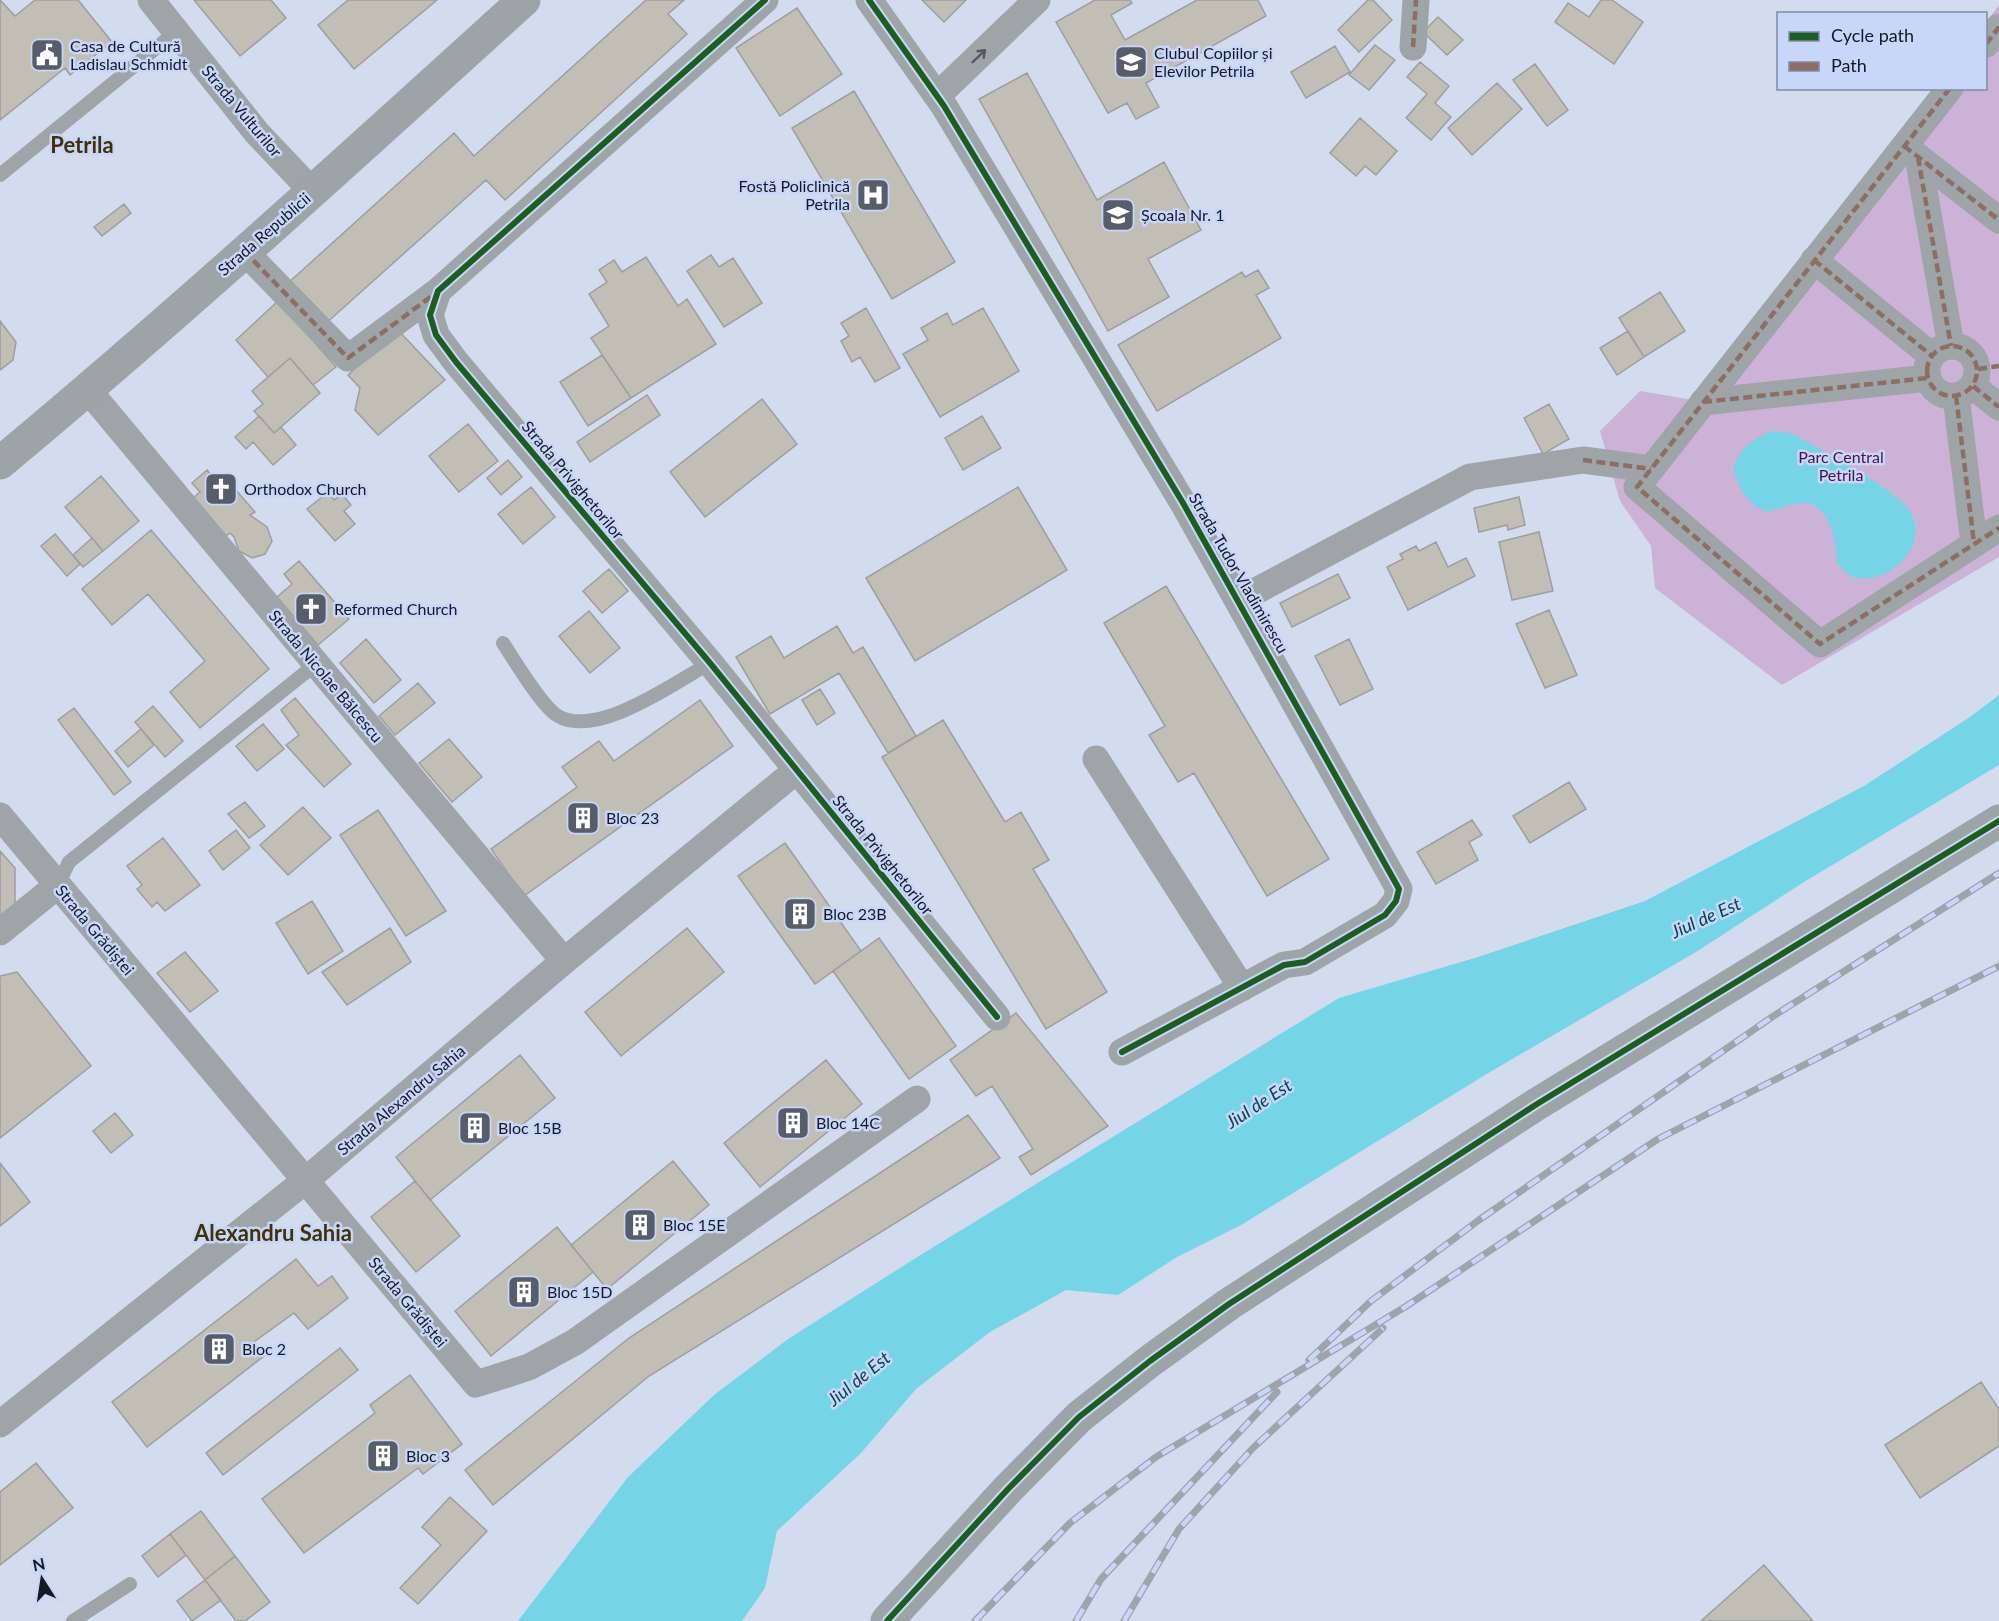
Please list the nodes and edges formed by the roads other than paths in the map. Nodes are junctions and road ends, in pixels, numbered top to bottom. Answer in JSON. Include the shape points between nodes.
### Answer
{"nodes":[{"id":1,"x":151,"y":0,"type":"edge"},
{"id":2,"x":524,"y":0,"type":"edge"},
{"id":3,"x":765,"y":0,"type":"edge"},
{"id":4,"x":869,"y":0,"type":"edge"},
{"id":5,"x":1037,"y":0,"type":"edge"},
{"id":6,"x":1416,"y":0,"type":"edge"},
{"id":7,"x":1999,"y":27,"type":"edge"},
{"id":8,"x":177,"y":31,"type":"junction"},
{"id":9,"x":1987,"y":43,"type":"edge"},
{"id":10,"x":1413,"y":47,"type":"dead end"},
{"id":11,"x":1949,"y":90,"type":"edge"},
{"id":12,"x":937,"y":96,"type":"junction"},
{"id":13,"x":1911,"y":152,"type":"junction"},
{"id":14,"x":0,"y":175,"type":"edge"},
{"id":15,"x":313,"y":192,"type":"junction"},
{"id":16,"x":1999,"y":220,"type":"edge"},
{"id":17,"x":244,"y":251,"type":"junction"},
{"id":18,"x":1814,"y":260,"type":"junction"},
{"id":19,"x":438,"y":291,"type":"junction"},
{"id":20,"x":1937,"y":360,"type":"junction"},
{"id":21,"x":1977,"y":379,"type":"edge"},
{"id":22,"x":88,"y":390,"type":"junction"},
{"id":23,"x":1703,"y":402,"type":"junction"},
{"id":24,"x":1999,"y":407,"type":"edge"},
{"id":25,"x":0,"y":463,"type":"edge"},
{"id":26,"x":1651,"y":469,"type":"junction"},
{"id":27,"x":1999,"y":528,"type":"edge"},
{"id":28,"x":1974,"y":543,"type":"junction"},
{"id":29,"x":1239,"y":600,"type":"junction"},
{"id":30,"x":503,"y":644,"type":"dead end"},
{"id":31,"x":710,"y":663,"type":"junction"},
{"id":32,"x":316,"y":664,"type":"junction"},
{"id":33,"x":1096,"y":759,"type":"dead end"},
{"id":34,"x":796,"y":770,"type":"junction"},
{"id":35,"x":0,"y":816,"type":"edge"},
{"id":36,"x":1999,"y":821,"type":"edge"},
{"id":37,"x":58,"y":885,"type":"junction"},
{"id":38,"x":0,"y":932,"type":"edge"},
{"id":39,"x":564,"y":961,"type":"junction"},
{"id":40,"x":1242,"y":988,"type":"junction"},
{"id":41,"x":997,"y":1017,"type":"dead end"},
{"id":42,"x":1122,"y":1052,"type":"dead end"},
{"id":43,"x":917,"y":1099,"type":"dead end"},
{"id":44,"x":306,"y":1180,"type":"junction"},
{"id":45,"x":0,"y":1424,"type":"edge"},
{"id":46,"x":130,"y":1584,"type":"dead end"},
{"id":47,"x":73,"y":1621,"type":"edge"},
{"id":48,"x":887,"y":1621,"type":"edge"}],
"edges":[{"from":1,"to":8,"type":"street","name":"Strada Vulturilor"},
{"from":2,"to":15,"type":"street","name":"Strada Republicii"},
{"from":3,"to":19,"type":"street"},
{"from":4,"to":12,"type":"street","name":"Strada Tudor Vladimirescu"},
{"from":12,"to":5,"type":"street","one_way":true},
{"from":6,"to":10,"type":"street"},
{"from":7,"to":9,"type":"street"},
{"from":8,"to":14,"type":"lane"},
{"from":8,"to":15,"type":"street","name":"Strada Vulturilor","via":[[257,132]]},
{"from":11,"to":13,"type":"street"},
{"from":12,"to":29,"type":"street","name":"Strada Tudor Vladimirescu"},
{"from":13,"to":16,"type":"street"},
{"from":13,"to":18,"type":"street"},
{"from":13,"to":20,"type":"street"},
{"from":15,"to":17,"type":"street","name":"Strada Republicii"},
{"from":17,"to":19,"type":"street","via":[[348,358]]},
{"from":17,"to":22,"type":"street","name":"Strada Republicii"},
{"from":18,"to":20,"type":"street"},
{"from":18,"to":23,"type":"street"},
{"from":19,"to":31,"type":"street","name":"Strada Privighetorilor","via":[[430,315],[436,335]]},
{"from":20,"to":21,"type":"street","via":[[1963,348],[1974,356]]},
{"from":20,"to":21,"type":"street","via":[[1934,390],[1942,394]]},
{"from":20,"to":23,"type":"street"},
{"from":21,"to":24,"type":"street"},
{"from":21,"to":28,"type":"street"},
{"from":22,"to":25,"type":"street","name":"Strada Republicii"},
{"from":22,"to":32,"type":"street","name":"Strada Nicolae Bălcescu"},
{"from":23,"to":26,"type":"street"},
{"from":26,"to":28,"type":"street","via":[[1637,487],[1820,644]]},
{"from":26,"to":29,"type":"street","via":[[1583,460],[1470,477]]},
{"from":27,"to":28,"type":"street"},
{"from":29,"to":40,"type":"street","name":"Strada Tudor Vladimirescu","via":[[1399,889],[1396,902],[1385,915],[1305,962],[1284,965]]},
{"from":30,"to":31,"type":"lane","via":[[549,709],[559,717],[578,722],[619,713]]},
{"from":31,"to":34,"type":"street","name":"Strada Privighetorilor"},
{"from":32,"to":37,"type":"lane","via":[[69,862]]},
{"from":32,"to":39,"type":"street","name":"Strada Nicolae Bălcescu"},
{"from":33,"to":40,"type":"street"},
{"from":34,"to":39,"type":"street","name":"Strada Alexandru Sahia"},
{"from":34,"to":41,"type":"street","name":"Strada Privighetorilor"},
{"from":35,"to":37,"type":"street","name":"Strada Grădiștei"},
{"from":36,"to":48,"type":"street","via":[[1537,1104],[1176,1342],[1079,1418],[1008,1488]]},
{"from":37,"to":38,"type":"street"},
{"from":37,"to":44,"type":"street","name":"Strada Grădiștei"},
{"from":39,"to":44,"type":"street","name":"Strada Alexandru Sahia"},
{"from":40,"to":42,"type":"street","name":"Strada Tudor Vladimirescu"},
{"from":43,"to":44,"type":"street","name":"Strada Grădiștei","via":[[575,1342],[529,1367],[476,1384]]},
{"from":44,"to":45,"type":"street","name":"Strada Alexandru Sahia"},
{"from":46,"to":47,"type":"lane"}]}
